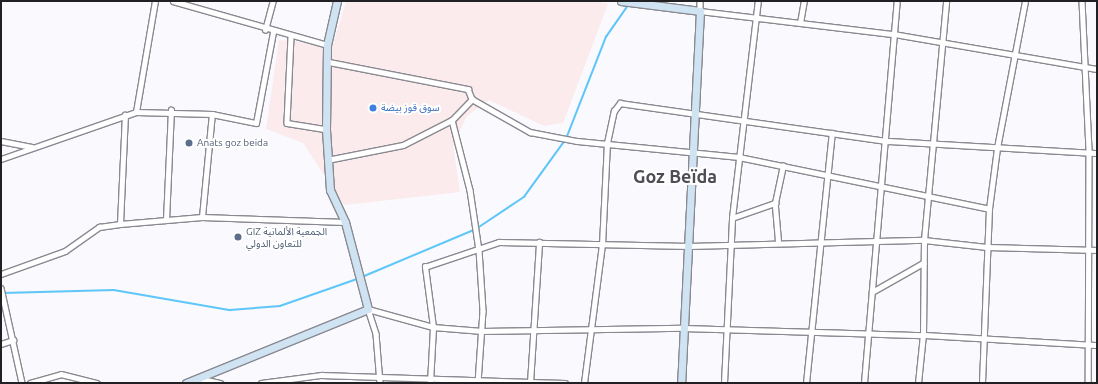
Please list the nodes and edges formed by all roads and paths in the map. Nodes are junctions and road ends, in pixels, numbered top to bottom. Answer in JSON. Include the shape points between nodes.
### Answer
{"nodes":[{"id":1,"x":155,"y":1,"type":"edge"},
{"id":2,"x":173,"y":1,"type":"edge"},
{"id":3,"x":273,"y":1,"type":"edge"},
{"id":4,"x":337,"y":1,"type":"edge"},
{"id":5,"x":621,"y":1,"type":"edge"},
{"id":6,"x":700,"y":1,"type":"edge"},
{"id":7,"x":758,"y":1,"type":"edge"},
{"id":8,"x":804,"y":1,"type":"edge"},
{"id":9,"x":898,"y":1,"type":"edge"},
{"id":10,"x":946,"y":1,"type":"edge"},
{"id":11,"x":1025,"y":1,"type":"edge"},
{"id":12,"x":1082,"y":1,"type":"edge"},
{"id":13,"x":700,"y":11,"type":"junction"},
{"id":14,"x":757,"y":18,"type":"junction"},
{"id":15,"x":800,"y":23,"type":"junction"},
{"id":16,"x":266,"y":30,"type":"junction"},
{"id":17,"x":273,"y":32,"type":"junction"},
{"id":18,"x":894,"y":34,"type":"junction"},
{"id":19,"x":291,"y":37,"type":"junction"},
{"id":20,"x":943,"y":43,"type":"junction"},
{"id":21,"x":327,"y":45,"type":"junction"},
{"id":22,"x":1012,"y":57,"type":"junction"},
{"id":23,"x":329,"y":62,"type":"junction"},
{"id":24,"x":1083,"y":67,"type":"junction"},
{"id":25,"x":1097,"y":69,"type":"edge"},
{"id":26,"x":472,"y":99,"type":"junction"},
{"id":27,"x":171,"y":110,"type":"junction"},
{"id":28,"x":136,"y":112,"type":"junction"},
{"id":29,"x":212,"y":114,"type":"junction"},
{"id":30,"x":125,"y":115,"type":"junction"},
{"id":31,"x":693,"y":116,"type":"junction"},
{"id":32,"x":452,"y":120,"type":"junction"},
{"id":33,"x":744,"y":124,"type":"junction"},
{"id":34,"x":326,"y":129,"type":"junction"},
{"id":35,"x":832,"y":133,"type":"junction"},
{"id":36,"x":1,"y":141,"type":"edge"},
{"id":37,"x":887,"y":141,"type":"junction"},
{"id":38,"x":607,"y":143,"type":"junction"},
{"id":39,"x":932,"y":145,"type":"junction"},
{"id":40,"x":31,"y":148,"type":"junction"},
{"id":41,"x":997,"y":148,"type":"junction"},
{"id":42,"x":692,"y":150,"type":"junction"},
{"id":43,"x":1089,"y":152,"type":"junction"},
{"id":44,"x":1097,"y":153,"type":"edge"},
{"id":45,"x":739,"y":157,"type":"junction"},
{"id":46,"x":1,"y":159,"type":"edge"},
{"id":47,"x":327,"y":160,"type":"junction"},
{"id":48,"x":783,"y":166,"type":"junction"},
{"id":49,"x":826,"y":174,"type":"junction"},
{"id":50,"x":884,"y":188,"type":"junction"},
{"id":51,"x":928,"y":197,"type":"junction"},
{"id":52,"x":775,"y":203,"type":"junction"},
{"id":53,"x":989,"y":209,"type":"junction"},
{"id":54,"x":202,"y":217,"type":"junction"},
{"id":55,"x":732,"y":218,"type":"junction"},
{"id":56,"x":166,"y":220,"type":"junction"},
{"id":57,"x":345,"y":222,"type":"junction"},
{"id":58,"x":120,"y":224,"type":"junction"},
{"id":59,"x":924,"y":240,"type":"junction"},
{"id":60,"x":778,"y":241,"type":"junction"},
{"id":61,"x":878,"y":241,"type":"junction"},
{"id":62,"x":539,"y":242,"type":"junction"},
{"id":63,"x":819,"y":242,"type":"junction"},
{"id":64,"x":602,"y":244,"type":"junction"},
{"id":65,"x":731,"y":245,"type":"junction"},
{"id":66,"x":689,"y":246,"type":"junction"},
{"id":67,"x":987,"y":247,"type":"junction"},
{"id":68,"x":1088,"y":249,"type":"junction"},
{"id":69,"x":479,"y":250,"type":"junction"},
{"id":70,"x":1097,"y":250,"type":"edge"},
{"id":71,"x":923,"y":263,"type":"junction"},
{"id":72,"x":1,"y":274,"type":"edge"},
{"id":73,"x":1,"y":288,"type":"edge"},
{"id":74,"x":872,"y":292,"type":"junction"},
{"id":75,"x":368,"y":309,"type":"junction"},
{"id":76,"x":433,"y":327,"type":"junction"},
{"id":77,"x":683,"y":328,"type":"junction"},
{"id":78,"x":724,"y":330,"type":"junction"},
{"id":79,"x":482,"y":331,"type":"junction"},
{"id":80,"x":590,"y":332,"type":"junction"},
{"id":81,"x":533,"y":333,"type":"junction"},
{"id":82,"x":810,"y":333,"type":"junction"},
{"id":83,"x":868,"y":335,"type":"junction"},
{"id":84,"x":923,"y":335,"type":"junction"},
{"id":85,"x":983,"y":339,"type":"junction"},
{"id":86,"x":13,"y":340,"type":"junction"},
{"id":87,"x":1,"y":344,"type":"edge"},
{"id":88,"x":1088,"y":345,"type":"junction"},
{"id":89,"x":1097,"y":345,"type":"edge"},
{"id":90,"x":380,"y":376,"type":"junction"},
{"id":91,"x":430,"y":377,"type":"junction"},
{"id":92,"x":198,"y":378,"type":"junction"},
{"id":93,"x":478,"y":381,"type":"edge"},
{"id":94,"x":282,"y":382,"type":"edge"},
{"id":95,"x":530,"y":382,"type":"edge"},
{"id":96,"x":22,"y":383,"type":"edge"},
{"id":97,"x":30,"y":383,"type":"edge"},
{"id":98,"x":97,"y":383,"type":"edge"},
{"id":99,"x":186,"y":383,"type":"edge"},
{"id":100,"x":220,"y":383,"type":"edge"},
{"id":101,"x":260,"y":383,"type":"edge"},
{"id":102,"x":380,"y":383,"type":"edge"},
{"id":103,"x":430,"y":383,"type":"edge"},
{"id":104,"x":565,"y":383,"type":"edge"},
{"id":105,"x":584,"y":383,"type":"edge"},
{"id":106,"x":681,"y":383,"type":"edge"},
{"id":107,"x":724,"y":383,"type":"edge"},
{"id":108,"x":806,"y":383,"type":"edge"},
{"id":109,"x":864,"y":383,"type":"edge"},
{"id":110,"x":918,"y":383,"type":"edge"},
{"id":111,"x":982,"y":383,"type":"edge"},
{"id":112,"x":1088,"y":383,"type":"edge"}],
"edges":[{"from":1,"to":28,"type":"street"},
{"from":2,"to":16,"type":"street"},
{"from":3,"to":16,"type":"street"},
{"from":4,"to":21,"type":"main road"},
{"from":5,"to":13,"type":"main road"},
{"from":6,"to":13,"type":"street"},
{"from":7,"to":14,"type":"street"},
{"from":8,"to":15,"type":"street"},
{"from":9,"to":18,"type":"street"},
{"from":10,"to":20,"type":"street"},
{"from":11,"to":22,"type":"street"},
{"from":12,"to":24,"type":"street"},
{"from":13,"to":14,"type":"street"},
{"from":13,"to":31,"type":"main road"},
{"from":14,"to":15,"type":"street"},
{"from":14,"to":33,"type":"street"},
{"from":15,"to":18,"type":"street"},
{"from":16,"to":17,"type":"street"},
{"from":17,"to":19,"type":"street"},
{"from":17,"to":29,"type":"street","via":[[256,122]]},
{"from":18,"to":20,"type":"street"},
{"from":18,"to":37,"type":"street"},
{"from":19,"to":21,"type":"street"},
{"from":19,"to":34,"type":"street","via":[[287,123]]},
{"from":20,"to":22,"type":"street"},
{"from":20,"to":39,"type":"street"},
{"from":21,"to":23,"type":"main road"},
{"from":22,"to":24,"type":"street"},
{"from":22,"to":41,"type":"street"},
{"from":23,"to":26,"type":"street","via":[[468,89]]},
{"from":23,"to":34,"type":"main road"},
{"from":24,"to":25,"type":"street"},
{"from":24,"to":43,"type":"street"},
{"from":26,"to":32,"type":"street"},
{"from":26,"to":38,"type":"street","via":[[530,132]]},
{"from":27,"to":28,"type":"street"},
{"from":27,"to":29,"type":"street"},
{"from":27,"to":56,"type":"street"},
{"from":28,"to":30,"type":"street"},
{"from":29,"to":54,"type":"street"},
{"from":30,"to":40,"type":"street"},
{"from":30,"to":58,"type":"street"},
{"from":31,"to":33,"type":"street"},
{"from":31,"to":38,"type":"street","via":[[620,103],[614,111]]},
{"from":31,"to":42,"type":"main road"},
{"from":32,"to":47,"type":"street","via":[[388,150]]},
{"from":32,"to":69,"type":"street","via":[[470,190]]},
{"from":33,"to":35,"type":"street"},
{"from":33,"to":45,"type":"street"},
{"from":34,"to":47,"type":"main road"},
{"from":35,"to":37,"type":"street"},
{"from":35,"to":49,"type":"street"},
{"from":36,"to":40,"type":"street"},
{"from":37,"to":39,"type":"street"},
{"from":37,"to":50,"type":"street"},
{"from":38,"to":42,"type":"street"},
{"from":38,"to":64,"type":"street"},
{"from":39,"to":41,"type":"street"},
{"from":39,"to":51,"type":"street"},
{"from":40,"to":46,"type":"street"},
{"from":41,"to":43,"type":"street"},
{"from":41,"to":53,"type":"street"},
{"from":42,"to":45,"type":"street"},
{"from":42,"to":66,"type":"main road"},
{"from":43,"to":44,"type":"street"},
{"from":43,"to":68,"type":"street"},
{"from":45,"to":48,"type":"street"},
{"from":45,"to":55,"type":"street"},
{"from":47,"to":57,"type":"main road","via":[[330,190]]},
{"from":48,"to":49,"type":"street"},
{"from":48,"to":52,"type":"street"},
{"from":49,"to":50,"type":"street"},
{"from":49,"to":63,"type":"street"},
{"from":50,"to":51,"type":"street"},
{"from":50,"to":61,"type":"street"},
{"from":51,"to":53,"type":"street"},
{"from":51,"to":59,"type":"street"},
{"from":52,"to":55,"type":"street"},
{"from":52,"to":60,"type":"street"},
{"from":53,"to":67,"type":"street"},
{"from":54,"to":56,"type":"street"},
{"from":54,"to":57,"type":"street"},
{"from":55,"to":65,"type":"street"},
{"from":56,"to":58,"type":"street"},
{"from":57,"to":75,"type":"main road"},
{"from":58,"to":72,"type":"street","via":[[99,227],[65,252]]},
{"from":59,"to":61,"type":"street"},
{"from":59,"to":67,"type":"street"},
{"from":59,"to":71,"type":"street"},
{"from":60,"to":63,"type":"street"},
{"from":60,"to":65,"type":"street"},
{"from":61,"to":63,"type":"street"},
{"from":61,"to":74,"type":"street"},
{"from":62,"to":64,"type":"street"},
{"from":62,"to":69,"type":"street","via":[[499,242]]},
{"from":62,"to":81,"type":"street"},
{"from":63,"to":82,"type":"street"},
{"from":64,"to":66,"type":"street"},
{"from":64,"to":80,"type":"street"},
{"from":65,"to":66,"type":"street"},
{"from":65,"to":78,"type":"street"},
{"from":66,"to":77,"type":"main road"},
{"from":67,"to":68,"type":"street"},
{"from":67,"to":85,"type":"street"},
{"from":68,"to":70,"type":"street"},
{"from":68,"to":88,"type":"street"},
{"from":69,"to":76,"type":"street","via":[[426,265]]},
{"from":69,"to":79,"type":"street"},
{"from":71,"to":74,"type":"street"},
{"from":71,"to":84,"type":"street"},
{"from":73,"to":86,"type":"street"},
{"from":74,"to":83,"type":"street"},
{"from":75,"to":76,"type":"street"},
{"from":75,"to":90,"type":"street","via":[[376,334]]},
{"from":75,"to":92,"type":"main road"},
{"from":76,"to":79,"type":"street"},
{"from":76,"to":91,"type":"street"},
{"from":77,"to":78,"type":"street"},
{"from":77,"to":80,"type":"street"},
{"from":77,"to":106,"type":"main road"},
{"from":78,"to":82,"type":"street"},
{"from":78,"to":107,"type":"street"},
{"from":79,"to":81,"type":"street"},
{"from":79,"to":93,"type":"street"},
{"from":80,"to":81,"type":"street"},
{"from":80,"to":105,"type":"street"},
{"from":81,"to":95,"type":"street"},
{"from":82,"to":83,"type":"street"},
{"from":82,"to":108,"type":"street"},
{"from":83,"to":84,"type":"street"},
{"from":83,"to":109,"type":"street"},
{"from":84,"to":85,"type":"street"},
{"from":84,"to":110,"type":"street"},
{"from":85,"to":88,"type":"street"},
{"from":85,"to":111,"type":"street"},
{"from":86,"to":87,"type":"street"},
{"from":86,"to":96,"type":"street"},
{"from":88,"to":89,"type":"street"},
{"from":88,"to":112,"type":"street"},
{"from":90,"to":91,"type":"street"},
{"from":90,"to":94,"type":"street","via":[[321,375]]},
{"from":90,"to":102,"type":"street"},
{"from":91,"to":93,"type":"street"},
{"from":91,"to":103,"type":"street"},
{"from":92,"to":99,"type":"main road"},
{"from":92,"to":100,"type":"street"},
{"from":93,"to":95,"type":"street"},
{"from":94,"to":101,"type":"street"},
{"from":95,"to":104,"type":"street"},
{"from":97,"to":98,"type":"street","via":[[61,374]]}]}
